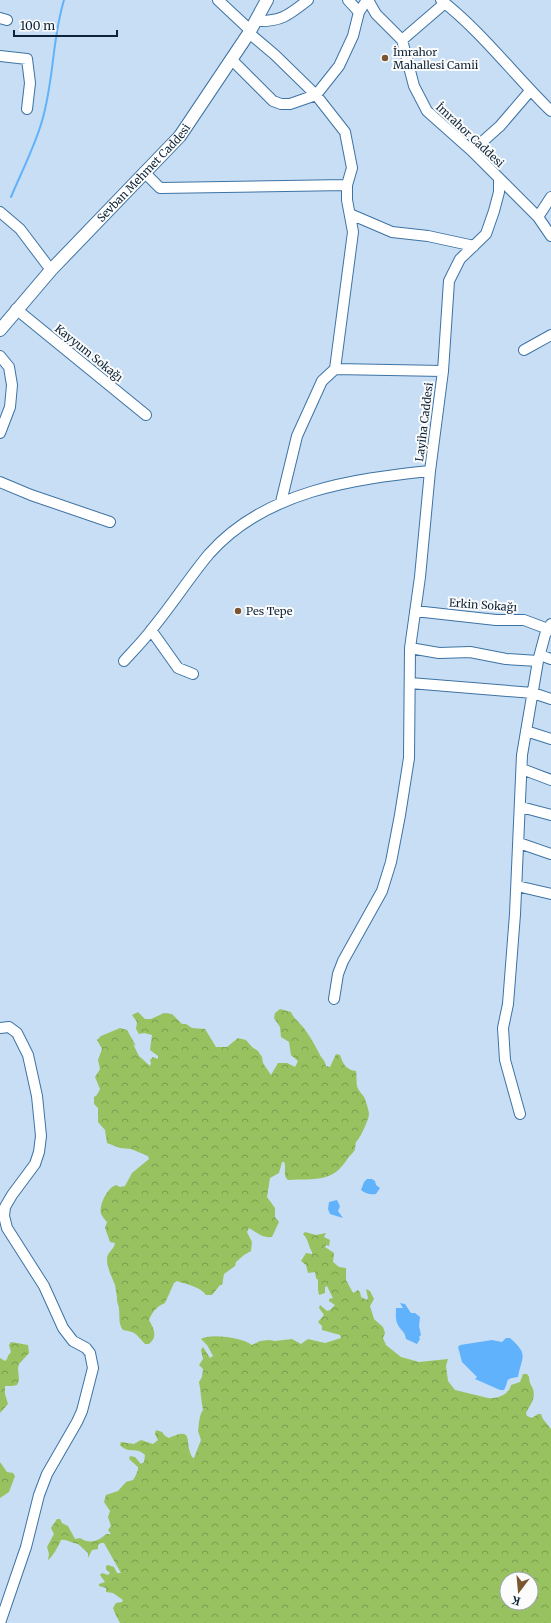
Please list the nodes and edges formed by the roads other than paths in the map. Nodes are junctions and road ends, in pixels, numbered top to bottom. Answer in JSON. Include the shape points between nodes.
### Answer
{"nodes":[{"id":1,"x":218,"y":0,"type":"edge"},
{"id":2,"x":268,"y":0,"type":"edge"},
{"id":3,"x":308,"y":0,"type":"edge"},
{"id":4,"x":348,"y":0,"type":"edge"},
{"id":5,"x":368,"y":0,"type":"edge"},
{"id":6,"x":443,"y":1,"type":"edge"},
{"id":7,"x":359,"y":12,"type":"junction"},
{"id":8,"x":252,"y":28,"type":"junction"},
{"id":9,"x":402,"y":40,"type":"junction"},
{"id":10,"x":0,"y":56,"type":"edge"},
{"id":11,"x":231,"y":59,"type":"junction"},
{"id":12,"x":530,"y":91,"type":"junction"},
{"id":13,"x":316,"y":95,"type":"junction"},
{"id":14,"x":27,"y":109,"type":"dead end"},
{"id":15,"x":551,"y":111,"type":"edge"},
{"id":16,"x":472,"y":151,"type":"junction"},
{"id":17,"x":144,"y":172,"type":"junction"},
{"id":18,"x":499,"y":178,"type":"junction"},
{"id":19,"x":347,"y":185,"type":"junction"},
{"id":20,"x":551,"y":197,"type":"edge"},
{"id":21,"x":0,"y":212,"type":"edge"},
{"id":22,"x":350,"y":214,"type":"junction"},
{"id":23,"x":538,"y":217,"type":"junction"},
{"id":24,"x":551,"y":236,"type":"edge"},
{"id":25,"x":474,"y":246,"type":"junction"},
{"id":26,"x":51,"y":270,"type":"junction"},
{"id":27,"x":16,"y":309,"type":"junction"},
{"id":28,"x":0,"y":330,"type":"edge"},
{"id":29,"x":551,"y":335,"type":"edge"},
{"id":30,"x":524,"y":350,"type":"dead end"},
{"id":31,"x":0,"y":356,"type":"edge"},
{"id":32,"x":335,"y":369,"type":"junction"},
{"id":33,"x":442,"y":371,"type":"junction"},
{"id":34,"x":146,"y":415,"type":"dead end"},
{"id":35,"x":0,"y":433,"type":"edge"},
{"id":36,"x":430,"y":471,"type":"junction"},
{"id":37,"x":0,"y":482,"type":"edge"},
{"id":38,"x":281,"y":502,"type":"junction"},
{"id":39,"x":110,"y":522,"type":"dead end"},
{"id":40,"x":415,"y":612,"type":"junction"},
{"id":41,"x":550,"y":627,"type":"edge"},
{"id":42,"x":151,"y":630,"type":"junction"},
{"id":43,"x":410,"y":648,"type":"junction"},
{"id":44,"x":539,"y":658,"type":"junction"},
{"id":45,"x":551,"y":659,"type":"edge"},
{"id":46,"x":124,"y":661,"type":"dead end"},
{"id":47,"x":193,"y":674,"type":"dead end"},
{"id":48,"x":410,"y":683,"type":"junction"},
{"id":49,"x":533,"y":693,"type":"junction"},
{"id":50,"x":551,"y":699,"type":"edge"},
{"id":51,"x":526,"y":731,"type":"junction"},
{"id":52,"x":551,"y":739,"type":"edge"},
{"id":53,"x":522,"y":769,"type":"junction"},
{"id":54,"x":551,"y":780,"type":"edge"},
{"id":55,"x":521,"y":807,"type":"junction"},
{"id":56,"x":551,"y":815,"type":"edge"},
{"id":57,"x":520,"y":843,"type":"junction"},
{"id":58,"x":551,"y":854,"type":"edge"},
{"id":59,"x":517,"y":886,"type":"junction"},
{"id":60,"x":551,"y":894,"type":"edge"},
{"id":61,"x":334,"y":999,"type":"dead end"},
{"id":62,"x":0,"y":1028,"type":"edge"},
{"id":63,"x":520,"y":1114,"type":"dead end"},
{"id":64,"x":0,"y":1623,"type":"edge"}],
"edges":[{"from":1,"to":8,"type":"street"},
{"from":2,"to":8,"type":"main road","name":"Sevban Mehmet Caddesi"},
{"from":3,"to":8,"type":"street","via":[[287,16]]},
{"from":4,"to":7,"type":"street"},
{"from":5,"to":7,"type":"street"},
{"from":5,"to":9,"type":"street","via":[[376,14]]},
{"from":6,"to":9,"type":"street"},
{"from":6,"to":12,"type":"street"},
{"from":7,"to":13,"type":"street","via":[[353,36],[339,66]]},
{"from":8,"to":11,"type":"main road","name":"Sevban Mehmet Caddesi"},
{"from":8,"to":13,"type":"street","via":[[275,55]]},
{"from":9,"to":16,"type":"street","name":"İmrahor Caddesi","via":[[414,86],[427,111]]},
{"from":10,"to":14,"type":"street","via":[[27,59],[30,83]]},
{"from":11,"to":13,"type":"street","via":[[273,101],[290,104]]},
{"from":11,"to":17,"type":"main road","name":"Sevban Mehmet Caddesi","via":[[180,136]]},
{"from":12,"to":15,"type":"street"},
{"from":12,"to":16,"type":"street","via":[[500,126]]},
{"from":13,"to":19,"type":"street","via":[[345,132],[352,168]]},
{"from":16,"to":18,"type":"street","name":"İmrahor Caddesi"},
{"from":17,"to":19,"type":"street","via":[[160,188]]},
{"from":17,"to":26,"type":"main road","name":"Sevban Mehmet Caddesi"},
{"from":18,"to":23,"type":"street","name":"İmrahor Caddesi"},
{"from":18,"to":25,"type":"street","name":"Layiha Caddesi","via":[[499,192],[486,234]]},
{"from":19,"to":22,"type":"street"},
{"from":20,"to":23,"type":"street"},
{"from":21,"to":26,"type":"street","via":[[20,229]]},
{"from":22,"to":25,"type":"street","via":[[392,232],[428,236]]},
{"from":22,"to":32,"type":"street","via":[[353,232]]},
{"from":23,"to":24,"type":"street","name":"İmrahor Caddesi"},
{"from":25,"to":33,"type":"street","name":"Layiha Caddesi","via":[[460,259],[449,281]]},
{"from":26,"to":27,"type":"main road","name":"Sevban Mehmet Caddesi"},
{"from":27,"to":28,"type":"main road","name":"Sevban Mehmet Caddesi"},
{"from":27,"to":34,"type":"street","name":"Kayyum Sokağı"},
{"from":29,"to":30,"type":"street"},
{"from":31,"to":35,"type":"street","via":[[9,367],[12,385],[10,407]]},
{"from":32,"to":33,"type":"street"},
{"from":32,"to":38,"type":"street","via":[[322,381],[297,436]]},
{"from":33,"to":36,"type":"street","name":"Layiha Caddesi"},
{"from":36,"to":38,"type":"street","via":[[333,485]]},
{"from":36,"to":40,"type":"street","name":"Layiha Caddesi"},
{"from":37,"to":39,"type":"street"},
{"from":38,"to":42,"type":"street","via":[[236,529],[210,554]]},
{"from":40,"to":41,"type":"street","name":"Erkin Sokağı","via":[[496,620],[524,620]]},
{"from":40,"to":43,"type":"street","name":"Layiha Caddesi"},
{"from":41,"to":44,"type":"street","via":[[545,635]]},
{"from":42,"to":46,"type":"street"},
{"from":42,"to":47,"type":"street","via":[[178,668]]},
{"from":43,"to":44,"type":"street","via":[[439,653],[470,652],[506,659]]},
{"from":43,"to":48,"type":"street","name":"Layiha Caddesi"},
{"from":44,"to":45,"type":"street"},
{"from":44,"to":49,"type":"street"},
{"from":48,"to":49,"type":"street"},
{"from":48,"to":61,"type":"street","name":"Layiha Caddesi","via":[[409,758],[391,862],[382,891],[343,961]]},
{"from":49,"to":50,"type":"street"},
{"from":49,"to":51,"type":"street"},
{"from":51,"to":52,"type":"street"},
{"from":51,"to":53,"type":"street"},
{"from":53,"to":54,"type":"street"},
{"from":53,"to":55,"type":"street"},
{"from":55,"to":56,"type":"street"},
{"from":55,"to":57,"type":"street"},
{"from":57,"to":58,"type":"street"},
{"from":57,"to":59,"type":"street"},
{"from":59,"to":60,"type":"street"},
{"from":59,"to":63,"type":"street","via":[[508,1004],[502,1034]]},
{"from":62,"to":64,"type":"street","via":[[8,1027],[17,1033],[28,1055],[40,1124],[35,1164],[6,1207],[4,1216],[7,1228],[44,1286],[63,1328],[73,1341],[90,1353],[93,1368],[82,1411],[47,1474],[39,1495],[26,1546]]}]}
